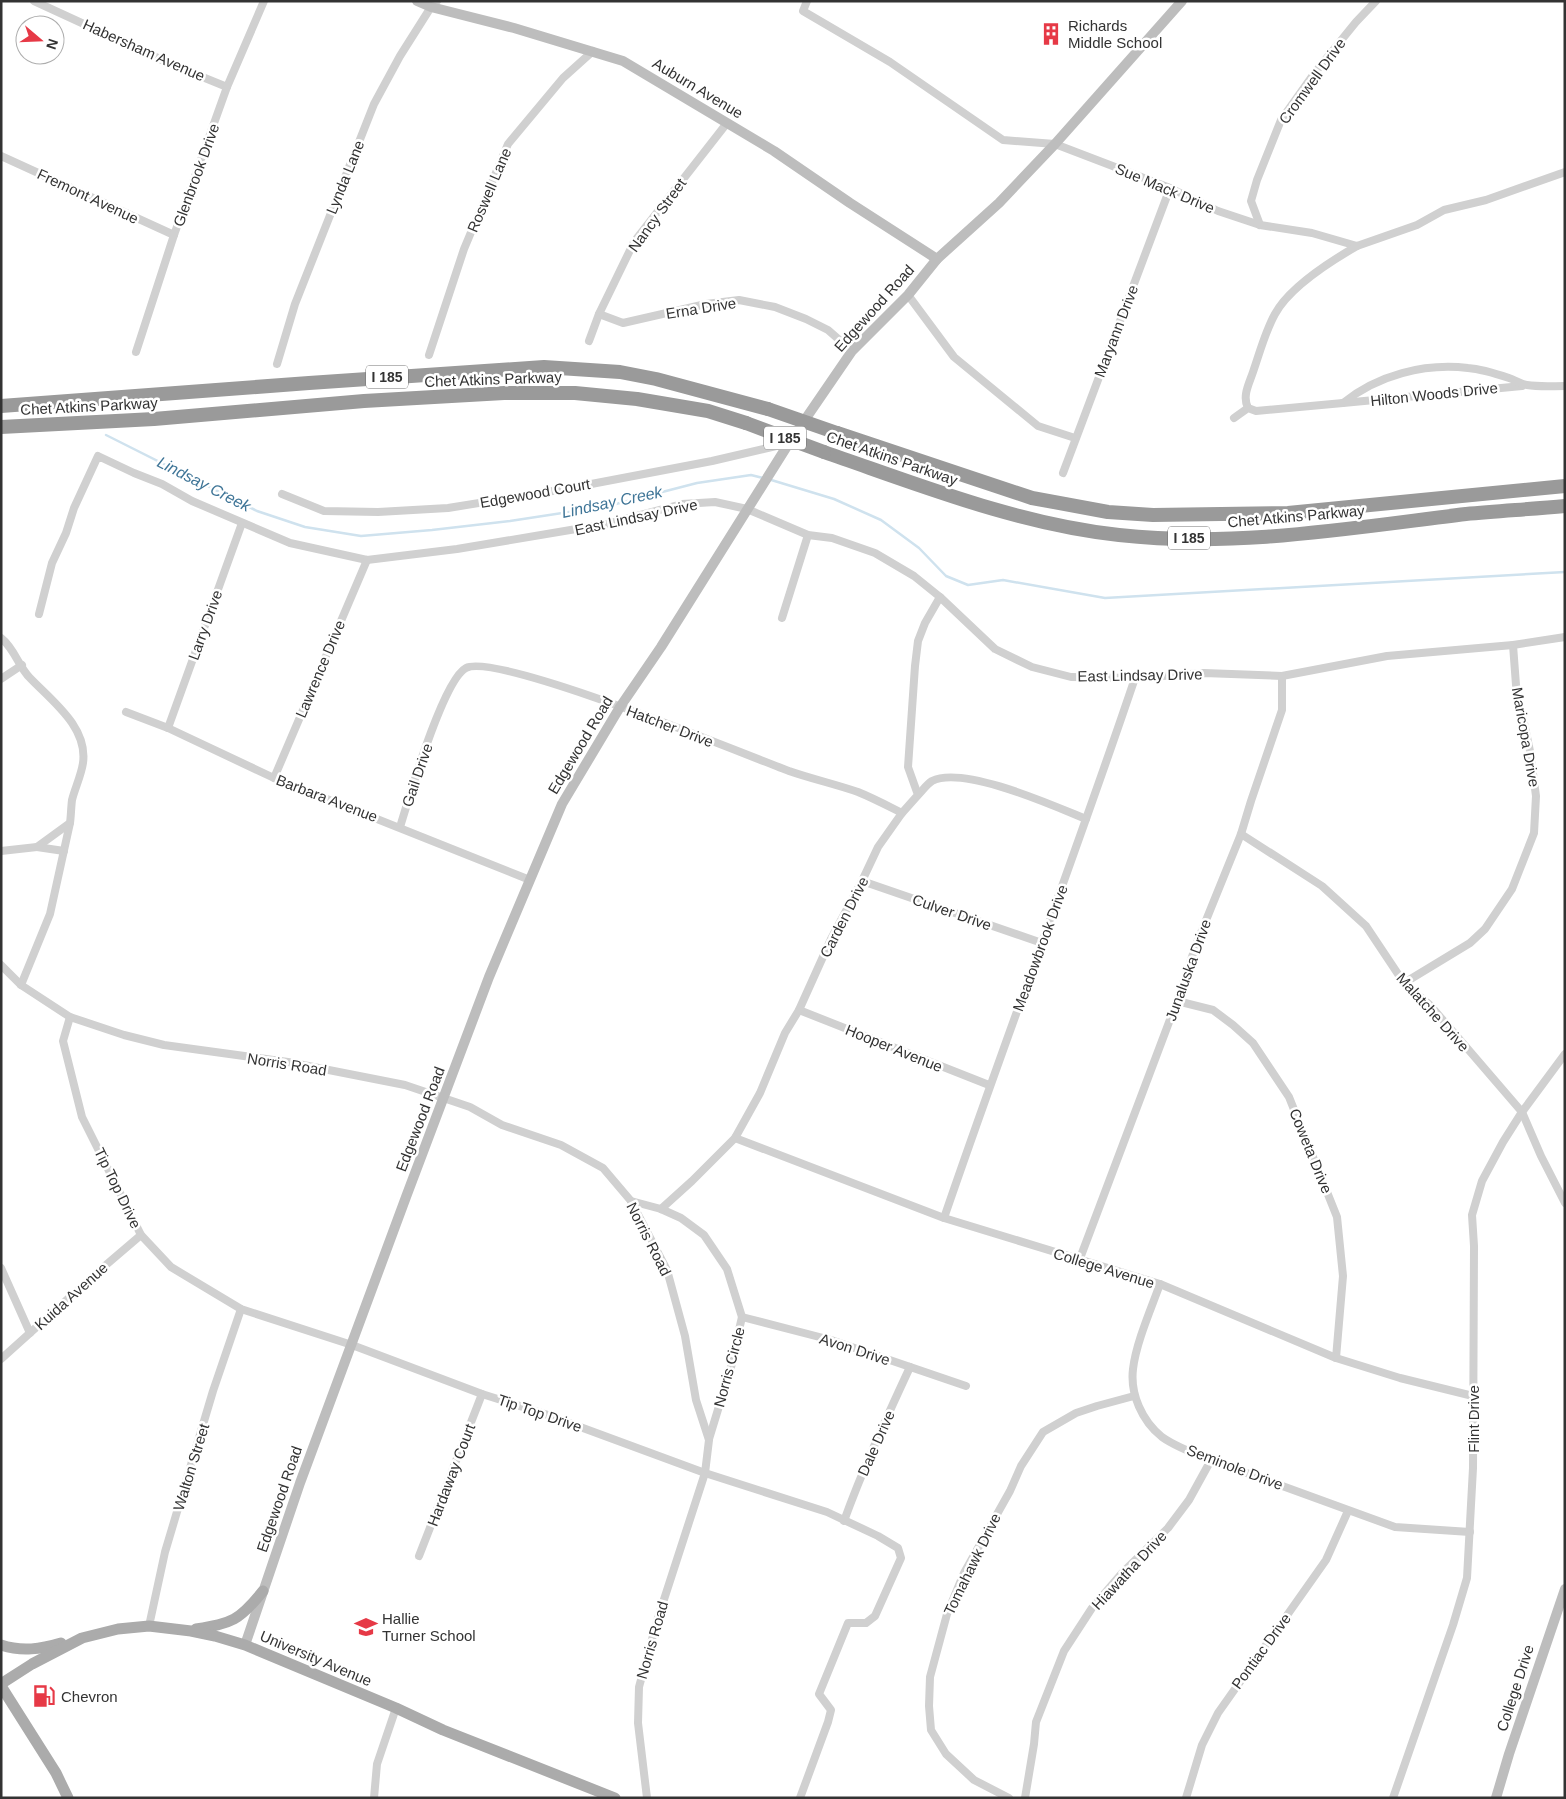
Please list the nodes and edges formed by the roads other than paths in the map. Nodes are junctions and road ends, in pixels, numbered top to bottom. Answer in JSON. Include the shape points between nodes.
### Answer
{"nodes":[{"id":1,"x":34,"y":1,"type":"edge"},
{"id":2,"x":264,"y":1,"type":"edge"},
{"id":3,"x":417,"y":1,"type":"edge"},
{"id":4,"x":1182,"y":1,"type":"edge"},
{"id":5,"x":1376,"y":1,"type":"edge"},
{"id":6,"x":804,"y":2,"type":"edge"},
{"id":7,"x":434,"y":4,"type":"edge"},
{"id":8,"x":592,"y":51,"type":"junction"},
{"id":9,"x":227,"y":86,"type":"junction"},
{"id":10,"x":727,"y":123,"type":"junction"},
{"id":11,"x":1055,"y":144,"type":"junction"},
{"id":12,"x":1,"y":156,"type":"edge"},
{"id":13,"x":1565,"y":172,"type":"edge"},
{"id":14,"x":1170,"y":188,"type":"junction"},
{"id":15,"x":1260,"y":225,"type":"junction"},
{"id":16,"x":174,"y":235,"type":"junction"},
{"id":17,"x":1357,"y":246,"type":"junction"},
{"id":18,"x":937,"y":259,"type":"junction"},
{"id":19,"x":908,"y":295,"type":"junction"},
{"id":20,"x":599,"y":314,"type":"junction"},
{"id":21,"x":589,"y":341,"type":"dead end"},
{"id":22,"x":852,"y":351,"type":"junction"},
{"id":23,"x":136,"y":352,"type":"dead end"},
{"id":24,"x":429,"y":354,"type":"dead end"},
{"id":25,"x":276,"y":364,"type":"dead end"},
{"id":26,"x":1526,"y":385,"type":"junction"},
{"id":27,"x":1565,"y":386,"type":"edge"},
{"id":28,"x":1343,"y":403,"type":"junction"},
{"id":29,"x":1,"y":406,"type":"edge"},
{"id":30,"x":1248,"y":408,"type":"junction"},
{"id":31,"x":1234,"y":418,"type":"dead end"},
{"id":32,"x":1,"y":427,"type":"edge"},
{"id":33,"x":1075,"y":438,"type":"junction"},
{"id":34,"x":789,"y":443,"type":"junction"},
{"id":35,"x":1063,"y":473,"type":"dead end"},
{"id":36,"x":1565,"y":486,"type":"edge"},
{"id":37,"x":282,"y":494,"type":"dead end"},
{"id":38,"x":1565,"y":506,"type":"edge"},
{"id":39,"x":747,"y":508,"type":"junction"},
{"id":40,"x":242,"y":523,"type":"junction"},
{"id":41,"x":808,"y":535,"type":"junction"},
{"id":42,"x":367,"y":560,"type":"junction"},
{"id":43,"x":940,"y":597,"type":"junction"},
{"id":44,"x":39,"y":614,"type":"dead end"},
{"id":45,"x":782,"y":618,"type":"dead end"},
{"id":46,"x":1565,"y":637,"type":"edge"},
{"id":47,"x":1,"y":638,"type":"edge"},
{"id":48,"x":1513,"y":645,"type":"junction"},
{"id":49,"x":22,"y":665,"type":"junction"},
{"id":50,"x":1282,"y":676,"type":"junction"},
{"id":51,"x":1135,"y":678,"type":"junction"},
{"id":52,"x":1,"y":679,"type":"edge"},
{"id":53,"x":620,"y":707,"type":"junction"},
{"id":54,"x":126,"y":712,"type":"dead end"},
{"id":55,"x":435,"y":723,"type":"joint"},
{"id":56,"x":168,"y":728,"type":"junction"},
{"id":57,"x":274,"y":778,"type":"junction"},
{"id":58,"x":918,"y":795,"type":"junction"},
{"id":59,"x":902,"y":813,"type":"junction"},
{"id":60,"x":1086,"y":819,"type":"junction"},
{"id":61,"x":70,"y":823,"type":"junction"},
{"id":62,"x":400,"y":827,"type":"junction"},
{"id":63,"x":1242,"y":834,"type":"junction"},
{"id":64,"x":37,"y":847,"type":"junction"},
{"id":65,"x":1,"y":851,"type":"edge"},
{"id":66,"x":64,"y":851,"type":"junction"},
{"id":67,"x":530,"y":880,"type":"junction"},
{"id":68,"x":862,"y":881,"type":"junction"},
{"id":69,"x":1042,"y":943,"type":"junction"},
{"id":70,"x":1,"y":964,"type":"edge"},
{"id":71,"x":1404,"y":983,"type":"junction"},
{"id":72,"x":21,"y":984,"type":"junction"},
{"id":73,"x":1177,"y":1002,"type":"junction"},
{"id":74,"x":799,"y":1010,"type":"junction"},
{"id":75,"x":70,"y":1017,"type":"junction"},
{"id":76,"x":1565,"y":1054,"type":"edge"},
{"id":77,"x":989,"y":1085,"type":"junction"},
{"id":78,"x":444,"y":1098,"type":"junction"},
{"id":79,"x":1522,"y":1112,"type":"junction"},
{"id":80,"x":735,"y":1138,"type":"junction"},
{"id":81,"x":631,"y":1201,"type":"junction"},
{"id":82,"x":1565,"y":1203,"type":"edge"},
{"id":83,"x":661,"y":1209,"type":"junction"},
{"id":84,"x":944,"y":1218,"type":"junction"},
{"id":85,"x":141,"y":1235,"type":"junction"},
{"id":86,"x":1079,"y":1261,"type":"junction"},
{"id":87,"x":1,"y":1268,"type":"edge"},
{"id":88,"x":1160,"y":1284,"type":"junction"},
{"id":89,"x":241,"y":1309,"type":"junction"},
{"id":90,"x":742,"y":1317,"type":"junction"},
{"id":91,"x":30,"y":1333,"type":"junction"},
{"id":92,"x":352,"y":1345,"type":"junction"},
{"id":93,"x":1336,"y":1358,"type":"junction"},
{"id":94,"x":1,"y":1359,"type":"edge"},
{"id":95,"x":910,"y":1366,"type":"junction"},
{"id":96,"x":966,"y":1386,"type":"dead end"},
{"id":97,"x":482,"y":1394,"type":"junction"},
{"id":98,"x":1134,"y":1396,"type":"junction"},
{"id":99,"x":1473,"y":1396,"type":"junction"},
{"id":100,"x":709,"y":1440,"type":"junction"},
{"id":101,"x":1211,"y":1460,"type":"junction"},
{"id":102,"x":705,"y":1473,"type":"junction"},
{"id":103,"x":1348,"y":1510,"type":"junction"},
{"id":104,"x":844,"y":1520,"type":"junction"},
{"id":105,"x":1470,"y":1532,"type":"junction"},
{"id":106,"x":420,"y":1556,"type":"dead end"},
{"id":107,"x":263,"y":1591,"type":"junction"},
{"id":108,"x":1564,"y":1597,"type":"edge"},
{"id":109,"x":149,"y":1626,"type":"junction"},
{"id":110,"x":191,"y":1631,"type":"junction"},
{"id":111,"x":82,"y":1638,"type":"junction"},
{"id":112,"x":1,"y":1645,"type":"edge"},
{"id":113,"x":245,"y":1645,"type":"junction"},
{"id":114,"x":1,"y":1685,"type":"edge"},
{"id":115,"x":396,"y":1708,"type":"junction"},
{"id":116,"x":68,"y":1798,"type":"edge"},
{"id":117,"x":374,"y":1798,"type":"edge"},
{"id":118,"x":615,"y":1798,"type":"edge"},
{"id":119,"x":647,"y":1798,"type":"edge"},
{"id":120,"x":800,"y":1798,"type":"edge"},
{"id":121,"x":1009,"y":1798,"type":"edge"},
{"id":122,"x":1025,"y":1798,"type":"edge"},
{"id":123,"x":1186,"y":1798,"type":"edge"},
{"id":124,"x":1393,"y":1798,"type":"edge"},
{"id":125,"x":1496,"y":1798,"type":"edge"}],
"edges":[{"from":1,"to":9,"type":"street","name":"Habersham Avenue","via":[[173,65]]},
{"from":2,"to":9,"type":"street","name":"Glenbrook Drive"},
{"from":3,"to":7,"type":"street","name":"Auburn Avenue"},
{"from":4,"to":11,"type":"street","name":"Edgewood Road"},
{"from":5,"to":15,"type":"street","name":"Cromwell Drive","via":[[1281,120],[1250,201]]},
{"from":6,"to":11,"type":"street","name":"Sue Mack Drive","via":[[803,11],[890,62],[1003,140]]},
{"from":7,"to":8,"type":"street","name":"Auburn Avenue"},
{"from":7,"to":25,"type":"street","name":"Lynda Lane","via":[[374,104],[295,304]]},
{"from":8,"to":10,"type":"street","name":"Auburn Avenue","via":[[623,61]]},
{"from":8,"to":24,"type":"street","name":"Roswell Lane","via":[[563,78],[508,144],[464,249]]},
{"from":9,"to":16,"type":"street","name":"Glenbrook Drive"},
{"from":10,"to":18,"type":"street","name":"Auburn Avenue"},
{"from":10,"to":20,"type":"street","name":"Nancy Street","via":[[634,242]]},
{"from":11,"to":14,"type":"street","name":"Sue Mack Drive"},
{"from":11,"to":18,"type":"street","name":"Edgewood Road","via":[[999,203]]},
{"from":12,"to":16,"type":"street","name":"Fremont Avenue"},
{"from":13,"to":17,"type":"street","via":[[1486,200],[1444,210],[1417,225]]},
{"from":14,"to":15,"type":"street","name":"Sue Mack Drive","via":[[1218,211]]},
{"from":14,"to":33,"type":"street","name":"Maryann Drive"},
{"from":15,"to":17,"type":"street","name":"Sue Mack Drive"},
{"from":16,"to":23,"type":"street","name":"Glenbrook Drive"},
{"from":17,"to":30,"type":"street","via":[[1316,272],[1290,295],[1276,313],[1246,392]]},
{"from":18,"to":19,"type":"street","name":"Edgewood Road"},
{"from":19,"to":22,"type":"street","name":"Edgewood Road"},
{"from":19,"to":33,"type":"street","via":[[954,357],[1038,426]]},
{"from":20,"to":21,"type":"street","name":"Nancy Street"},
{"from":20,"to":22,"type":"street","name":"Erna Drive","via":[[623,323],[739,300],[775,306],[806,319],[828,330]]},
{"from":22,"to":34,"type":"street","name":"Edgewood Road"},
{"from":26,"to":27,"type":"street","name":"Hilton Woods Drive"},
{"from":26,"to":28,"type":"street","name":"Hilton Woods Drive"},
{"from":26,"to":28,"type":"street","name":"Hilton Woods Drive","via":[[1469,368],[1422,368],[1401,372],[1372,384]]},
{"from":28,"to":30,"type":"street","name":"Hilton Woods Drive","via":[[1256,411]]},
{"from":29,"to":36,"type":"highway","name":"Chet Atkins Parkway","number":"I 185","bridge":true,"via":[[544,367],[620,372],[656,379],[768,409],[1032,498],[1108,512],[1153,515],[1288,512]]},
{"from":30,"to":31,"type":"street"},
{"from":32,"to":38,"type":"highway","name":"Chet Atkins Parkway","number":"I 185","bridge":true,"via":[[154,419],[364,401],[575,393],[637,399],[708,412],[990,508],[1069,528],[1129,536],[1254,538]]},
{"from":33,"to":35,"type":"street","name":"Maryann Drive"},
{"from":34,"to":37,"type":"street","name":"Edgewood Court","via":[[565,489],[448,508],[324,511]]},
{"from":34,"to":39,"type":"street","name":"Edgewood Road"},
{"from":39,"to":41,"type":"street","name":"East Lindsay Drive"},
{"from":39,"to":42,"type":"street","name":"East Lindsay Drive","via":[[715,502],[682,504],[606,524],[457,549]]},
{"from":39,"to":53,"type":"street","name":"Edgewood Road"},
{"from":40,"to":42,"type":"street","name":"East Lindsay Drive","via":[[290,543]]},
{"from":40,"to":44,"type":"street","name":"East Lindsay Drive","via":[[98,456],[52,563]]},
{"from":40,"to":56,"type":"street","name":"Larry Drive"},
{"from":41,"to":43,"type":"street","name":"East Lindsay Drive","via":[[832,538],[875,553],[914,576]]},
{"from":41,"to":45,"type":"street"},
{"from":42,"to":57,"type":"street","name":"Lawrence Drive"},
{"from":43,"to":51,"type":"street","name":"East Lindsay Drive","via":[[995,649],[1032,667],[1071,677]]},
{"from":43,"to":58,"type":"street","via":[[918,641],[915,666],[908,766]]},
{"from":46,"to":48,"type":"street","name":"East Lindsay Drive"},
{"from":47,"to":49,"type":"street","via":[[9,644]]},
{"from":48,"to":50,"type":"street","name":"East Lindsay Drive","via":[[1386,656]]},
{"from":48,"to":71,"type":"street","name":"Maricopa Drive","via":[[1516,685],[1536,796],[1534,833],[1512,889],[1485,928],[1470,943]]},
{"from":49,"to":52,"type":"street"},
{"from":49,"to":61,"type":"street","via":[[28,676],[56,703],[80,739],[83,762],[72,801]]},
{"from":50,"to":51,"type":"street","name":"East Lindsay Drive","via":[[1204,673]]},
{"from":50,"to":63,"type":"street","name":"Junaluska Drive","via":[[1282,710]]},
{"from":51,"to":60,"type":"street","name":"Meadowbrook Drive"},
{"from":53,"to":55,"type":"street","name":"Hatcher Drive","via":[[520,673],[479,666],[464,669],[440,707]]},
{"from":53,"to":59,"type":"street","name":"Hatcher Drive","via":[[791,772],[858,792]]},
{"from":53,"to":67,"type":"street","name":"Edgewood Road","via":[[562,804]]},
{"from":54,"to":56,"type":"street","name":"Barbara Avenue"},
{"from":55,"to":62,"type":"street","name":"Gail Drive"},
{"from":56,"to":57,"type":"street","name":"Barbara Avenue"},
{"from":57,"to":62,"type":"street","name":"Barbara Avenue"},
{"from":58,"to":59,"type":"street","name":"Carden Drive"},
{"from":58,"to":60,"type":"street","via":[[932,781],[956,776],[1008,788]]},
{"from":59,"to":68,"type":"street","name":"Carden Drive","via":[[878,847]]},
{"from":60,"to":69,"type":"street","name":"Meadowbrook Drive"},
{"from":61,"to":64,"type":"street"},
{"from":61,"to":66,"type":"street"},
{"from":62,"to":67,"type":"street","name":"Barbara Avenue"},
{"from":63,"to":71,"type":"street","name":"Malatche Drive","via":[[1322,886],[1366,926]]},
{"from":63,"to":73,"type":"street","name":"Junaluska Drive","via":[[1196,945]]},
{"from":64,"to":65,"type":"street"},
{"from":64,"to":66,"type":"street"},
{"from":66,"to":72,"type":"street","via":[[50,914]]},
{"from":67,"to":78,"type":"street","name":"Edgewood Road","via":[[489,977]]},
{"from":68,"to":69,"type":"street","name":"Culver Drive"},
{"from":68,"to":74,"type":"street","name":"Carden Drive"},
{"from":69,"to":77,"type":"street","name":"Meadowbrook Drive"},
{"from":70,"to":72,"type":"street","name":"Norris Road"},
{"from":71,"to":79,"type":"street","name":"Malatche Drive","via":[[1430,1005]]},
{"from":72,"to":75,"type":"street","name":"Norris Road"},
{"from":73,"to":86,"type":"street","name":"Junaluska Drive"},
{"from":73,"to":93,"type":"street","name":"Coweta Drive","via":[[1212,1010],[1233,1024],[1253,1043],[1289,1097],[1337,1217],[1343,1276]]},
{"from":74,"to":77,"type":"street","name":"Hooper Avenue"},
{"from":74,"to":80,"type":"street","name":"Carden Drive"},
{"from":75,"to":78,"type":"street","name":"Norris Road","via":[[164,1046],[288,1062],[405,1085]]},
{"from":75,"to":85,"type":"street","name":"Tip Top Drive","via":[[63,1041],[82,1117]]},
{"from":76,"to":79,"type":"street","name":"Flint Drive"},
{"from":77,"to":84,"type":"street","name":"Meadowbrook Drive"},
{"from":78,"to":81,"type":"street","name":"Norris Road","via":[[502,1125],[561,1145],[603,1168]]},
{"from":78,"to":92,"type":"street","name":"Edgewood Road"},
{"from":79,"to":82,"type":"street","name":"Malatche Drive"},
{"from":79,"to":99,"type":"street","name":"Flint Drive","via":[[1482,1181],[1472,1215]]},
{"from":80,"to":83,"type":"street","name":"Carden Drive"},
{"from":80,"to":84,"type":"street","name":"College Avenue"},
{"from":81,"to":83,"type":"street","name":"Norris Circle"},
{"from":81,"to":100,"type":"street","name":"Norris Road","via":[[667,1270],[685,1336],[696,1400]]},
{"from":83,"to":90,"type":"street","name":"Norris Circle","via":[[681,1218],[704,1235],[727,1269]]},
{"from":84,"to":86,"type":"street","name":"College Avenue"},
{"from":85,"to":89,"type":"street","name":"Tip Top Drive","via":[[171,1267]]},
{"from":85,"to":91,"type":"street","name":"Kuida Avenue"},
{"from":86,"to":88,"type":"street","name":"College Avenue"},
{"from":87,"to":91,"type":"street"},
{"from":88,"to":93,"type":"street","name":"College Avenue"},
{"from":88,"to":98,"type":"street","name":"Seminole Drive","via":[[1134,1362]]},
{"from":89,"to":92,"type":"street","name":"Tip Top Drive"},
{"from":89,"to":109,"type":"street","name":"Walton Street","via":[[165,1552]]},
{"from":90,"to":95,"type":"street","name":"Avon Drive","via":[[831,1340]]},
{"from":90,"to":100,"type":"street","name":"Norris Circle","via":[[738,1344]]},
{"from":91,"to":94,"type":"street","name":"Kuida Avenue"},
{"from":92,"to":97,"type":"street","name":"Tip Top Drive"},
{"from":92,"to":107,"type":"street","name":"Edgewood Road"},
{"from":93,"to":99,"type":"street","name":"College Avenue"},
{"from":95,"to":96,"type":"street","name":"Avon Drive"},
{"from":95,"to":104,"type":"street","name":"Dale Drive"},
{"from":97,"to":102,"type":"street","name":"Tip Top Drive"},
{"from":97,"to":106,"type":"street","name":"Hardaway Court"},
{"from":98,"to":101,"type":"street","name":"Seminole Drive","via":[[1145,1419],[1162,1436]]},
{"from":98,"to":121,"type":"street","name":"Tomahawk Drive","via":[[1076,1413],[1043,1432],[1021,1466],[964,1573],[947,1614],[930,1677],[931,1730],[946,1754],[974,1780]]},
{"from":99,"to":105,"type":"street","name":"Flint Drive"},
{"from":100,"to":102,"type":"street","name":"Norris Road"},
{"from":101,"to":103,"type":"street","name":"Seminole Drive"},
{"from":101,"to":122,"type":"street","name":"Hiawatha Drive","via":[[1189,1500],[1168,1528],[1092,1608],[1064,1651],[1036,1722]]},
{"from":102,"to":104,"type":"street","name":"Tip Top Drive"},
{"from":102,"to":119,"type":"street","name":"Norris Road","via":[[638,1687],[638,1723]]},
{"from":103,"to":105,"type":"street","name":"Seminole Drive","via":[[1395,1527]]},
{"from":103,"to":123,"type":"street","name":"Pontiac Drive","via":[[1326,1560],[1218,1713],[1202,1745]]},
{"from":104,"to":120,"type":"street","name":"Tip Top Drive","via":[[898,1548],[901,1558],[875,1616],[866,1623],[848,1623],[819,1694],[831,1710]]},
{"from":105,"to":124,"type":"street","name":"Flint Drive","via":[[1467,1578]]},
{"from":107,"to":110,"type":"main road","via":[[250,1608],[229,1623]]},
{"from":107,"to":113,"type":"street","name":"Edgewood Road"},
{"from":108,"to":125,"type":"street","name":"College Drive"},
{"from":109,"to":110,"type":"main road","name":"University Avenue"},
{"from":109,"to":111,"type":"main road","name":"University Avenue","via":[[118,1629]]},
{"from":110,"to":113,"type":"main road","name":"University Avenue"},
{"from":111,"to":112,"type":"main road","via":[[29,1650],[14,1650]]},
{"from":111,"to":114,"type":"main road","name":"University Avenue","via":[[32,1664]]},
{"from":113,"to":115,"type":"main road","name":"University Avenue"},
{"from":114,"to":116,"type":"main road"},
{"from":115,"to":117,"type":"street","via":[[377,1764]]},
{"from":115,"to":118,"type":"main road","name":"University Avenue"}]}
